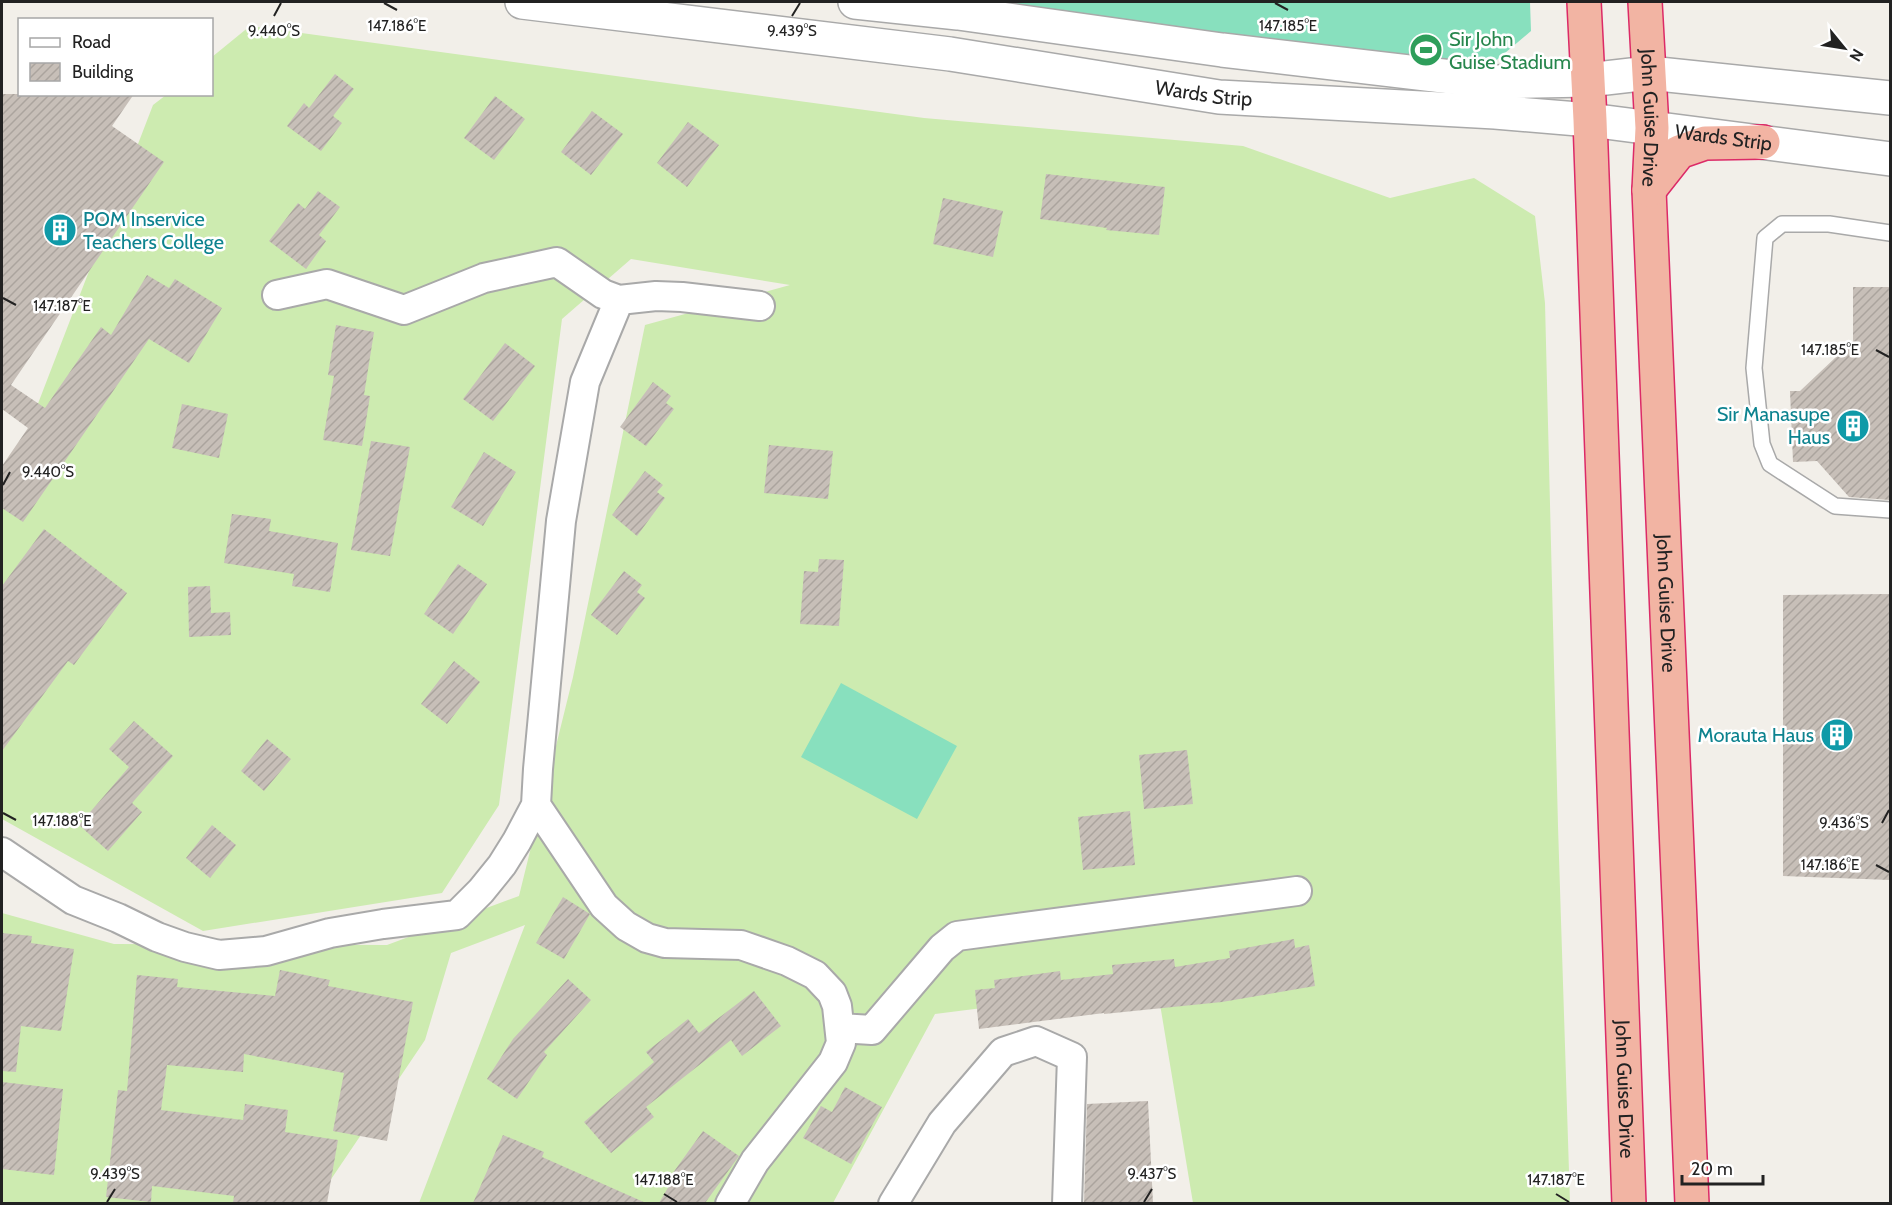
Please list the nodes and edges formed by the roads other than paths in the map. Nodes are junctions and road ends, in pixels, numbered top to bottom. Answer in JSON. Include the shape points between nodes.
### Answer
{"nodes":[{"id":1,"x":522,"y":2,"type":"edge"},
{"id":2,"x":855,"y":2,"type":"edge"},
{"id":3,"x":1584,"y":2,"type":"edge"},
{"id":4,"x":1645,"y":2,"type":"edge"},
{"id":5,"x":1649,"y":73,"type":"junction"},
{"id":6,"x":1588,"y":80,"type":"junction"},
{"id":7,"x":1890,"y":98,"type":"edge"},
{"id":8,"x":1590,"y":120,"type":"junction"},
{"id":9,"x":1652,"y":128,"type":"junction"},
{"id":10,"x":1763,"y":142,"type":"junction"},
{"id":11,"x":1890,"y":159,"type":"edge"},
{"id":12,"x":1649,"y":190,"type":"junction"},
{"id":13,"x":1890,"y":233,"type":"edge"},
{"id":14,"x":277,"y":295,"type":"dead end"},
{"id":15,"x":619,"y":300,"type":"junction"},
{"id":16,"x":760,"y":306,"type":"dead end"},
{"id":17,"x":1890,"y":510,"type":"edge"},
{"id":18,"x":536,"y":805,"type":"junction"},
{"id":19,"x":2,"y":852,"type":"edge"},
{"id":20,"x":1297,"y":891,"type":"dead end"},
{"id":21,"x":840,"y":1028,"type":"junction"},
{"id":22,"x":730,"y":1203,"type":"edge"},
{"id":23,"x":893,"y":1203,"type":"edge"},
{"id":24,"x":1067,"y":1203,"type":"edge"},
{"id":25,"x":1629,"y":1203,"type":"edge"},
{"id":26,"x":1692,"y":1203,"type":"edge"}],
"edges":[{"from":1,"to":8,"type":"street","name":"Wards Strip","via":[[950,54],[1219,97]]},
{"from":2,"to":6,"type":"street","via":[[1494,82]]},
{"from":3,"to":6,"type":"highway","name":"John Guise Drive"},
{"from":4,"to":5,"type":"highway","name":"John Guise Drive"},
{"from":5,"to":6,"type":"street"},
{"from":5,"to":7,"type":"street"},
{"from":5,"to":9,"type":"highway","name":"John Guise Drive"},
{"from":6,"to":8,"type":"highway","name":"John Guise Drive"},
{"from":8,"to":9,"type":"street","name":"Wards Strip"},
{"from":8,"to":25,"type":"highway","name":"John Guise Drive"},
{"from":9,"to":10,"type":"street","name":"Wards Strip"},
{"from":9,"to":12,"type":"highway","name":"John Guise Drive"},
{"from":10,"to":11,"type":"street","name":"Wards Strip"},
{"from":10,"to":12,"type":"highway","via":[[1705,143],[1679,152]]},
{"from":12,"to":26,"type":"highway","name":"John Guise Drive"},
{"from":13,"to":17,"type":"lane","via":[[1829,224],[1782,224],[1766,238],[1754,368],[1762,444],[1770,464],[1835,506]]},
{"from":14,"to":15,"type":"street","via":[[327,284],[404,310],[484,278],[557,262],[603,294]]},
{"from":15,"to":16,"type":"street","via":[[682,297]]},
{"from":15,"to":18,"type":"street","via":[[585,382],[561,521]]},
{"from":18,"to":19,"type":"street","via":[[502,865],[457,915],[330,933],[266,951],[219,955],[157,937],[73,900]]},
{"from":18,"to":21,"type":"street","via":[[604,906],[627,926],[665,943],[741,945],[787,961],[815,975],[832,993]]},
{"from":20,"to":21,"type":"street","via":[[957,936],[942,948],[872,1030]]},
{"from":21,"to":22,"type":"street","via":[[841,1043],[833,1062],[755,1161]]},
{"from":23,"to":24,"type":"street","via":[[942,1123],[1003,1052],[1036,1041],[1071,1057]]}]}
